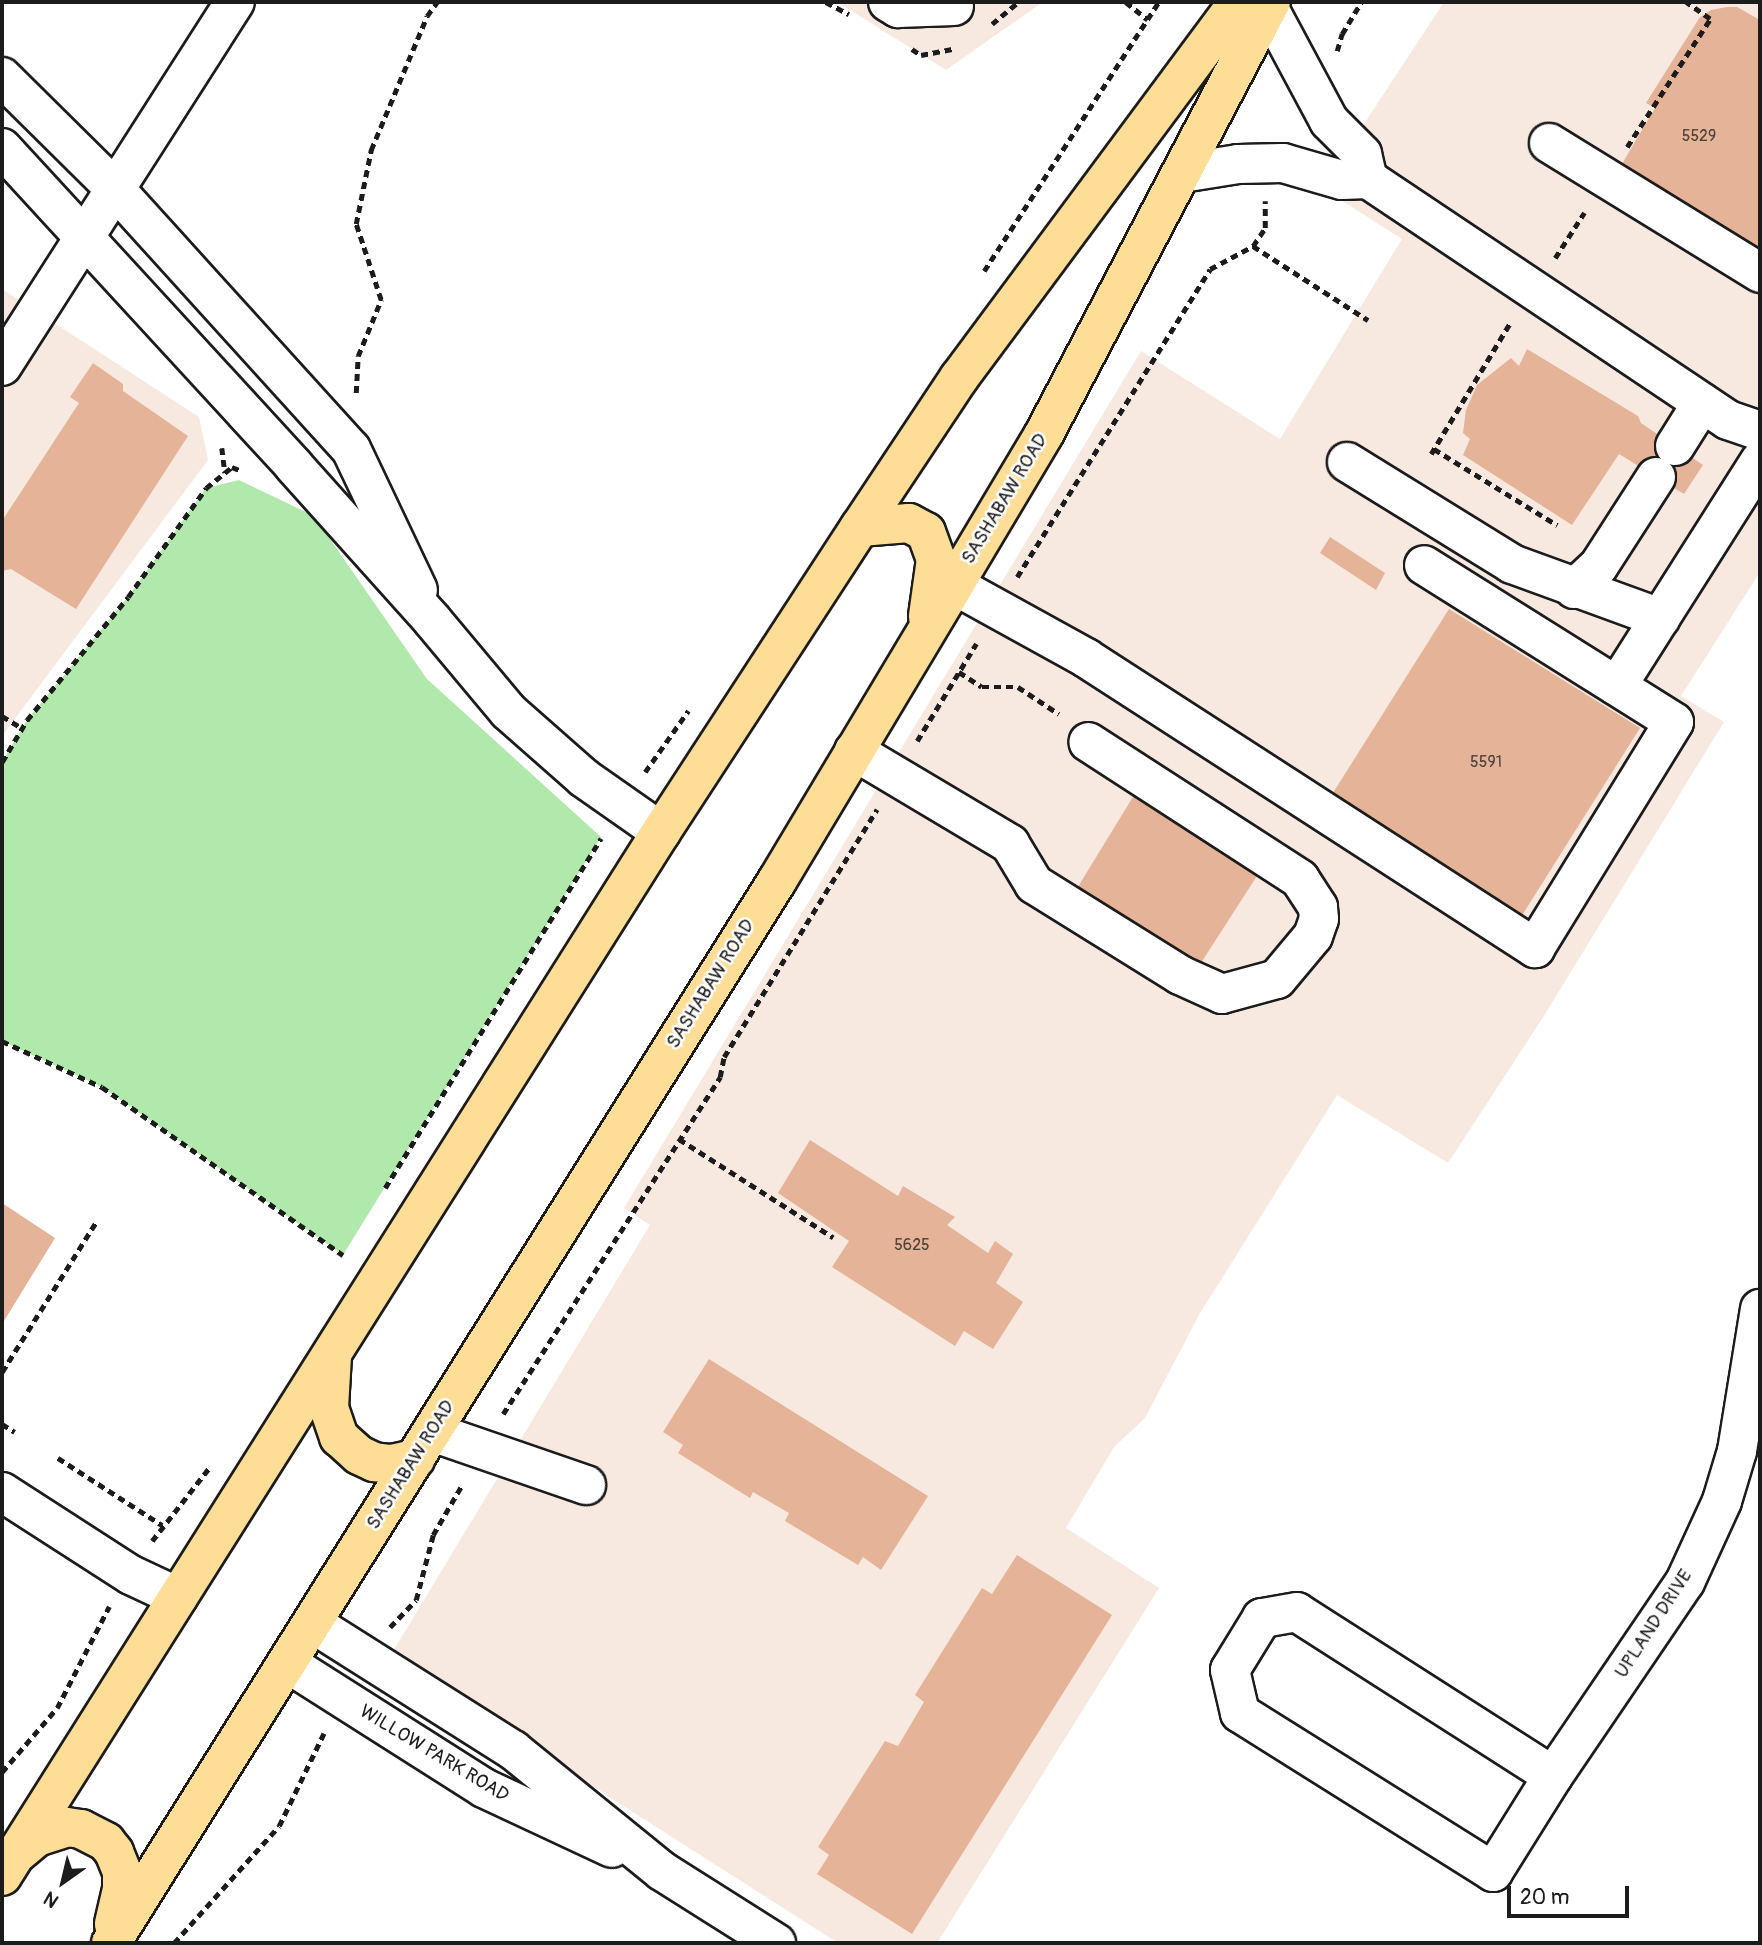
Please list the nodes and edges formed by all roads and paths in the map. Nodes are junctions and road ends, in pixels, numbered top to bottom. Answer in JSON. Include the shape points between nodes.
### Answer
{"nodes":[{"id":1,"x":235,"y":2,"type":"edge"},
{"id":2,"x":888,"y":2,"type":"edge"},
{"id":3,"x":1126,"y":2,"type":"edge"},
{"id":4,"x":1361,"y":2,"type":"edge"},
{"id":5,"x":1686,"y":2,"type":"edge"},
{"id":6,"x":952,"y":3,"type":"edge"},
{"id":7,"x":1246,"y":4,"type":"edge"},
{"id":8,"x":1710,"y":19,"type":"dead end"},
{"id":9,"x":1148,"y":20,"type":"dead end"},
{"id":10,"x":2,"y":77,"type":"edge"},
{"id":11,"x":1318,"y":104,"type":"junction"},
{"id":12,"x":1549,"y":143,"type":"dead end"},
{"id":13,"x":2,"y":148,"type":"edge"},
{"id":14,"x":1283,"y":163,"type":"junction"},
{"id":15,"x":1182,"y":173,"type":"junction"},
{"id":16,"x":1368,"y":179,"type":"junction"},
{"id":17,"x":115,"y":189,"type":"junction"},
{"id":18,"x":1637,"y":197,"type":"junction"},
{"id":19,"x":85,"y":236,"type":"junction"},
{"id":20,"x":1253,"y":246,"type":"junction"},
{"id":21,"x":1760,"y":273,"type":"edge"},
{"id":22,"x":1760,"y":301,"type":"edge"},
{"id":23,"x":1368,"y":320,"type":"dead end"},
{"id":24,"x":1511,"y":322,"type":"dead end"},
{"id":25,"x":2,"y":366,"type":"edge"},
{"id":26,"x":1464,"y":381,"type":"dead end"},
{"id":27,"x":1472,"y":386,"type":"junction"},
{"id":28,"x":1702,"y":404,"type":"junction"},
{"id":29,"x":1760,"y":431,"type":"edge"},
{"id":30,"x":1760,"y":461,"type":"edge"},
{"id":31,"x":1347,"y":462,"type":"dead end"},
{"id":32,"x":1557,"y":526,"type":"dead end"},
{"id":33,"x":860,"y":527,"type":"junction"},
{"id":34,"x":1424,"y":565,"type":"dead end"},
{"id":35,"x":954,"y":585,"type":"junction"},
{"id":36,"x":1574,"y":589,"type":"junction"},
{"id":37,"x":998,"y":609,"type":"junction"},
{"id":38,"x":1660,"y":618,"type":"junction"},
{"id":39,"x":432,"y":620,"type":"junction"},
{"id":40,"x":924,"y":635,"type":"junction"},
{"id":41,"x":959,"y":672,"type":"junction"},
{"id":42,"x":1617,"y":686,"type":"junction"},
{"id":43,"x":1060,"y":715,"type":"dead end"},
{"id":44,"x":2,"y":716,"type":"edge"},
{"id":45,"x":22,"y":729,"type":"dead end"},
{"id":46,"x":1088,"y":743,"type":"dead end"},
{"id":47,"x":854,"y":751,"type":"junction"},
{"id":48,"x":897,"y":776,"type":"junction"},
{"id":49,"x":661,"y":832,"type":"junction"},
{"id":50,"x":2,"y":1041,"type":"edge"},
{"id":51,"x":678,"y":1139,"type":"junction"},
{"id":52,"x":96,"y":1222,"type":"dead end"},
{"id":53,"x":833,"y":1237,"type":"dead end"},
{"id":54,"x":343,"y":1255,"type":"dead end"},
{"id":55,"x":1760,"y":1309,"type":"edge"},
{"id":56,"x":332,"y":1354,"type":"junction"},
{"id":57,"x":2,"y":1372,"type":"edge"},
{"id":58,"x":2,"y":1423,"type":"edge"},
{"id":59,"x":15,"y":1432,"type":"dead end"},
{"id":60,"x":423,"y":1446,"type":"junction"},
{"id":61,"x":482,"y":1450,"type":"junction"},
{"id":62,"x":58,"y":1458,"type":"dead end"},
{"id":63,"x":586,"y":1485,"type":"dead end"},
{"id":64,"x":2,"y":1492,"type":"edge"},
{"id":65,"x":162,"y":1524,"type":"dead end"},
{"id":66,"x":131,"y":1574,"type":"junction"},
{"id":67,"x":178,"y":1597,"type":"junction"},
{"id":68,"x":312,"y":1623,"type":"junction"},
{"id":69,"x":368,"y":1658,"type":"junction"},
{"id":70,"x":287,"y":1663,"type":"junction"},
{"id":71,"x":344,"y":1699,"type":"junction"},
{"id":72,"x":2,"y":1772,"type":"edge"},
{"id":73,"x":1553,"y":1776,"type":"junction"},
{"id":74,"x":8,"y":1866,"type":"edge"},
{"id":75,"x":662,"y":1871,"type":"junction"},
{"id":76,"x":110,"y":1943,"type":"edge"},
{"id":77,"x":174,"y":1943,"type":"edge"},
{"id":78,"x":776,"y":1943,"type":"edge"}],
"edges":[{"from":1,"to":17,"type":"street"},
{"from":2,"to":6,"type":"street","via":[[898,8]]},
{"from":3,"to":9,"type":"path"},
{"from":4,"to":11,"type":"path","via":[[1342,34],[1336,75]]},
{"from":5,"to":8,"type":"path"},
{"from":7,"to":11,"type":"street"},
{"from":7,"to":15,"type":"main road","name":"SASHABAW ROAD"},
{"from":7,"to":33,"type":"main road","via":[[959,378]]},
{"from":10,"to":17,"type":"street"},
{"from":11,"to":16,"type":"street","via":[[1362,154]]},
{"from":12,"to":18,"type":"street"},
{"from":13,"to":19,"type":"street"},
{"from":14,"to":15,"type":"street"},
{"from":14,"to":16,"type":"street","via":[[1342,180]]},
{"from":14,"to":20,"type":"path","via":[[1265,198],[1265,228]]},
{"from":15,"to":35,"type":"main road","name":"SASHABAW ROAD","via":[[1044,434]]},
{"from":16,"to":28,"type":"street"},
{"from":17,"to":19,"type":"street"},
{"from":17,"to":39,"type":"street","via":[[351,449]]},
{"from":18,"to":21,"type":"street"},
{"from":18,"to":22,"type":"street","via":[[1675,236]]},
{"from":19,"to":25,"type":"street"},
{"from":19,"to":39,"type":"street"},
{"from":20,"to":23,"type":"path"},
{"from":20,"to":37,"type":"path","via":[[1210,269]]},
{"from":24,"to":27,"type":"path"},
{"from":26,"to":27,"type":"path"},
{"from":27,"to":32,"type":"path","via":[[1432,452]]},
{"from":28,"to":29,"type":"street","via":[[1728,420]]},
{"from":28,"to":36,"type":"street","via":[[1598,567]]},
{"from":30,"to":38,"type":"street"},
{"from":31,"to":36,"type":"street","via":[[1512,564]]},
{"from":33,"to":40,"type":"main road","via":[[909,523],[926,532],[935,572]]},
{"from":33,"to":49,"type":"main road"},
{"from":34,"to":42,"type":"street"},
{"from":35,"to":37,"type":"street"},
{"from":35,"to":40,"type":"main road","name":"SASHABAW ROAD"},
{"from":36,"to":38,"type":"street"},
{"from":37,"to":41,"type":"path"},
{"from":37,"to":42,"type":"street","via":[[1086,657],[1535,948],[1674,722]]},
{"from":38,"to":42,"type":"street"},
{"from":39,"to":49,"type":"street","via":[[508,711],[584,778]]},
{"from":40,"to":47,"type":"main road","name":"SASHABAW ROAD"},
{"from":41,"to":43,"type":"path","via":[[982,687],[1018,687]]},
{"from":41,"to":48,"type":"path"},
{"from":44,"to":45,"type":"path"},
{"from":46,"to":48,"type":"street","via":[[1300,878],[1318,907],[1319,919],[1313,936],[1277,979],[1222,994],[1180,975],[1034,884],[1010,844]]},
{"from":47,"to":48,"type":"street"},
{"from":47,"to":60,"type":"main road","name":"SASHABAW ROAD"},
{"from":48,"to":51,"type":"path","via":[[724,1058],[720,1077]]},
{"from":49,"to":56,"type":"main road"},
{"from":50,"to":54,"type":"path","via":[[102,1087]]},
{"from":51,"to":53,"type":"path"},
{"from":51,"to":61,"type":"path"},
{"from":52,"to":57,"type":"path"},
{"from":55,"to":73,"type":"street","name":"UPLAND DRIVE","via":[[1737,1451],[1717,1512],[1685,1582]]},
{"from":56,"to":60,"type":"main road","via":[[329,1408],[339,1437],[359,1455],[391,1464]]},
{"from":56,"to":67,"type":"main road"},
{"from":58,"to":59,"type":"path"},
{"from":60,"to":61,"type":"street"},
{"from":60,"to":68,"type":"main road","name":"SASHABAW ROAD"},
{"from":61,"to":63,"type":"street"},
{"from":61,"to":69,"type":"path","via":[[433,1535],[416,1600],[382,1635]]},
{"from":62,"to":65,"type":"path"},
{"from":64,"to":66,"type":"street"},
{"from":66,"to":67,"type":"street"},
{"from":66,"to":72,"type":"path","via":[[102,1616],[57,1708]]},
{"from":67,"to":74,"type":"main road"},
{"from":68,"to":69,"type":"street","name":"WILLOW PARK ROAD"},
{"from":68,"to":70,"type":"main road","name":"SASHABAW ROAD"},
{"from":69,"to":75,"type":"street","name":"WILLOW PARK ROAD","via":[[513,1750]]},
{"from":70,"to":71,"type":"street","name":"WILLOW PARK ROAD"},
{"from":70,"to":76,"type":"main road","name":"SASHABAW ROAD"},
{"from":71,"to":75,"type":"street","name":"WILLOW PARK ROAD","via":[[484,1788]]},
{"from":71,"to":77,"type":"path","via":[[279,1826]]},
{"from":73,"to":73,"type":"street","name":"UPLAND DRIVE","via":[[1493,1872],[1241,1713],[1230,1670],[1262,1618],[1297,1612]]},
{"from":74,"to":76,"type":"main road","via":[[37,1837],[67,1827],[106,1842],[122,1872]]},
{"from":75,"to":78,"type":"street","name":"WILLOW PARK ROAD"}]}
